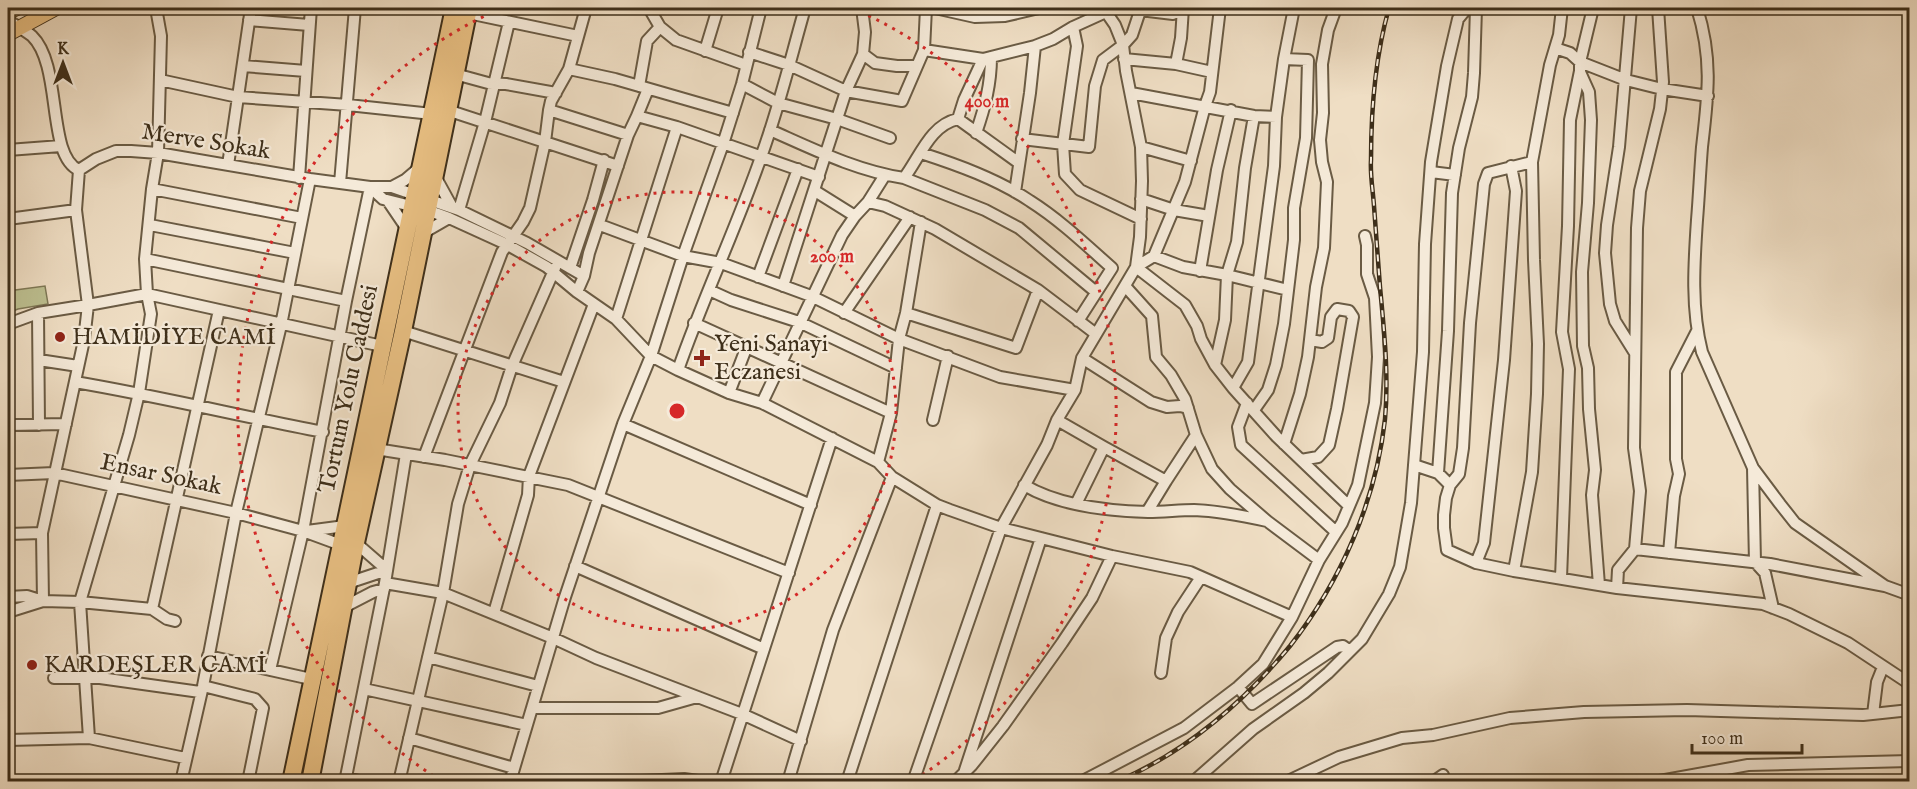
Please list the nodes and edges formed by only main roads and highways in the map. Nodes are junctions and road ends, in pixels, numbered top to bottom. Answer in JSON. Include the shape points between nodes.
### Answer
{"nodes":[{"id":1,"x":16,"y":8,"type":"edge"},
{"id":2,"x":56,"y":8,"type":"edge"},
{"id":3,"x":464,"y":9,"type":"edge"},
{"id":4,"x":8,"y":12,"type":"edge"},
{"id":5,"x":11,"y":27,"type":"edge"},
{"id":6,"x":440,"y":112,"type":"junction"},
{"id":7,"x":415,"y":231,"type":"junction"},
{"id":8,"x":349,"y":544,"type":"junction"},
{"id":9,"x":336,"y":605,"type":"junction"},
{"id":10,"x":291,"y":782,"type":"edge"},
{"id":11,"x":310,"y":782,"type":"edge"}],
"edges":[{"from":1,"to":4,"type":"main road"},
{"from":2,"to":5,"type":"main road"},
{"from":3,"to":6,"type":"highway","name":"Tortum Yolu Caddesi"},
{"from":3,"to":6,"type":"highway","name":"Tortum Yolu Caddesi","via":[[455,74]]},
{"from":6,"to":7,"type":"highway","name":"Tortum Yolu Caddesi"},
{"from":7,"to":8,"type":"highway","name":"Tortum Yolu Caddesi","via":[[403,331]]},
{"from":7,"to":8,"type":"highway","name":"Tortum Yolu Caddesi","via":[[382,346],[345,526]]},
{"from":8,"to":9,"type":"highway","name":"Tortum Yolu Caddesi"},
{"from":8,"to":9,"type":"highway","name":"Tortum Yolu Caddesi","via":[[348,583]]},
{"from":9,"to":10,"type":"highway","name":"Tortum Yolu Caddesi","via":[[311,679]]},
{"from":9,"to":11,"type":"highway","name":"Tortum Yolu Caddesi"}]}
